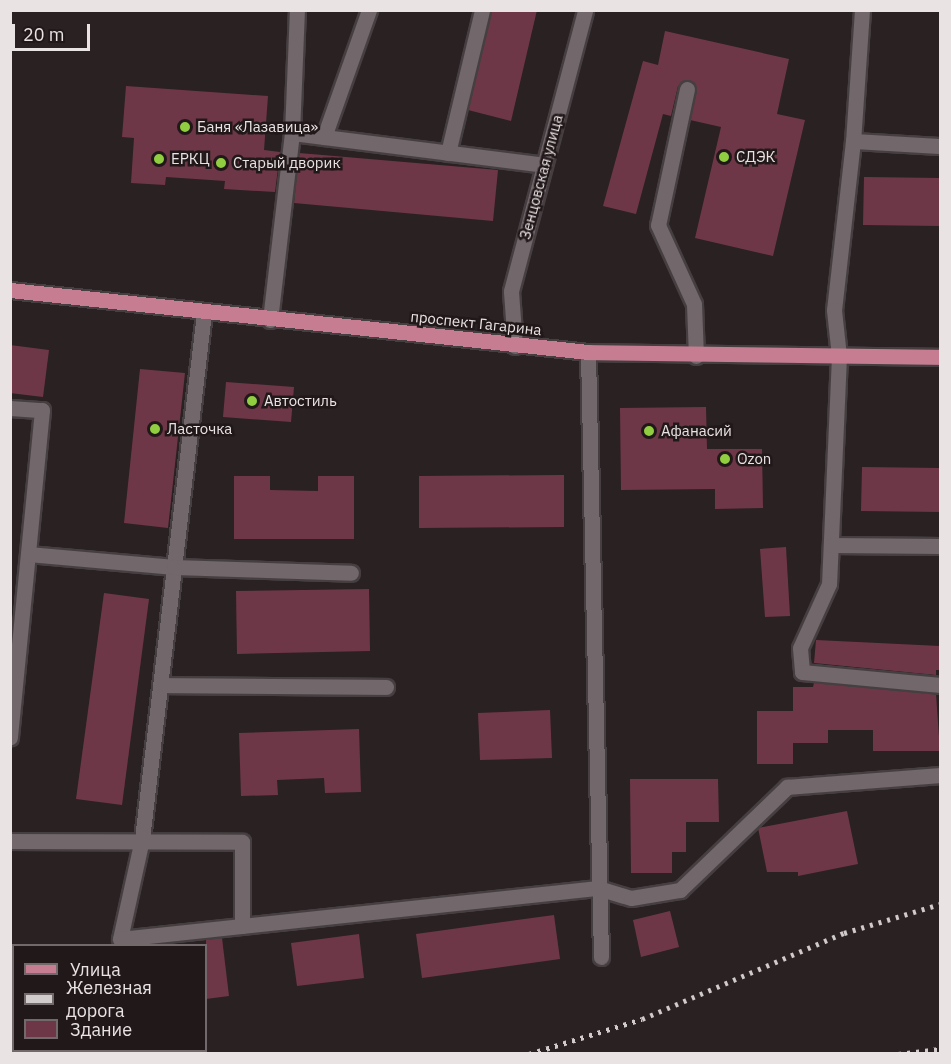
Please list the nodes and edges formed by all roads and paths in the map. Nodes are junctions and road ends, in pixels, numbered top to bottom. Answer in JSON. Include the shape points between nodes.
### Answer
{"nodes":[{"id":1,"x":297,"y":10,"type":"edge"},
{"id":2,"x":369,"y":10,"type":"edge"},
{"id":3,"x":482,"y":10,"type":"edge"},
{"id":4,"x":585,"y":10,"type":"edge"},
{"id":5,"x":862,"y":10,"type":"edge"},
{"id":6,"x":687,"y":89,"type":"dead end"},
{"id":7,"x":292,"y":133,"type":"junction"},
{"id":8,"x":324,"y":137,"type":"junction"},
{"id":9,"x":853,"y":141,"type":"junction"},
{"id":10,"x":940,"y":146,"type":"edge"},
{"id":11,"x":448,"y":153,"type":"junction"},
{"id":12,"x":544,"y":165,"type":"junction"},
{"id":13,"x":10,"y":290,"type":"edge"},
{"id":14,"x":204,"y":313,"type":"junction"},
{"id":15,"x":270,"y":320,"type":"junction"},
{"id":16,"x":515,"y":346,"type":"junction"},
{"id":17,"x":588,"y":352,"type":"junction"},
{"id":18,"x":696,"y":356,"type":"junction"},
{"id":19,"x":839,"y":356,"type":"junction"},
{"id":20,"x":940,"y":357,"type":"edge"},
{"id":21,"x":10,"y":408,"type":"edge"},
{"id":22,"x":832,"y":545,"type":"junction"},
{"id":23,"x":940,"y":546,"type":"edge"},
{"id":24,"x":28,"y":554,"type":"junction"},
{"id":25,"x":174,"y":567,"type":"junction"},
{"id":26,"x":351,"y":573,"type":"dead end"},
{"id":27,"x":160,"y":685,"type":"junction"},
{"id":28,"x":940,"y":685,"type":"edge"},
{"id":29,"x":386,"y":687,"type":"dead end"},
{"id":30,"x":10,"y":737,"type":"edge"},
{"id":31,"x":940,"y":775,"type":"edge"},
{"id":32,"x":142,"y":839,"type":"junction"},
{"id":33,"x":10,"y":841,"type":"edge"},
{"id":34,"x":598,"y":888,"type":"junction"},
{"id":35,"x":242,"y":926,"type":"junction"},
{"id":36,"x":601,"y":957,"type":"dead end"}],
"edges":[{"from":1,"to":7,"type":"street"},
{"from":2,"to":8,"type":"street"},
{"from":3,"to":11,"type":"street"},
{"from":4,"to":12,"type":"street","name":"Зенцовская улица"},
{"from":5,"to":9,"type":"street"},
{"from":6,"to":18,"type":"street","via":[[658,225],[694,304]]},
{"from":7,"to":8,"type":"street"},
{"from":7,"to":15,"type":"street"},
{"from":8,"to":11,"type":"street"},
{"from":9,"to":10,"type":"street"},
{"from":9,"to":19,"type":"street","via":[[834,310]]},
{"from":11,"to":12,"type":"street"},
{"from":12,"to":16,"type":"street","name":"Зенцовская улица","via":[[511,291]]},
{"from":13,"to":14,"type":"main road","name":"проспект Гагарина"},
{"from":14,"to":15,"type":"main road","name":"проспект Гагарина"},
{"from":14,"to":25,"type":"street"},
{"from":15,"to":16,"type":"main road","name":"проспект Гагарина"},
{"from":16,"to":17,"type":"main road","name":"проспект Гагарина"},
{"from":17,"to":18,"type":"main road","name":"проспект Гагарина"},
{"from":17,"to":34,"type":"street"},
{"from":18,"to":19,"type":"main road","name":"проспект Гагарина"},
{"from":19,"to":20,"type":"main road","name":"проспект Гагарина"},
{"from":19,"to":22,"type":"street"},
{"from":21,"to":24,"type":"street","via":[[42,410]]},
{"from":22,"to":23,"type":"street"},
{"from":22,"to":28,"type":"street","via":[[829,584],[800,648],[802,672]]},
{"from":24,"to":25,"type":"street"},
{"from":24,"to":30,"type":"street"},
{"from":25,"to":26,"type":"street"},
{"from":25,"to":27,"type":"street"},
{"from":27,"to":29,"type":"street"},
{"from":27,"to":32,"type":"street"},
{"from":31,"to":34,"type":"street","via":[[787,787],[680,890],[631,898]]},
{"from":32,"to":33,"type":"street"},
{"from":32,"to":35,"type":"street","via":[[242,842]]},
{"from":32,"to":35,"type":"street","via":[[120,939]]},
{"from":34,"to":35,"type":"street"},
{"from":34,"to":36,"type":"street"}]}
